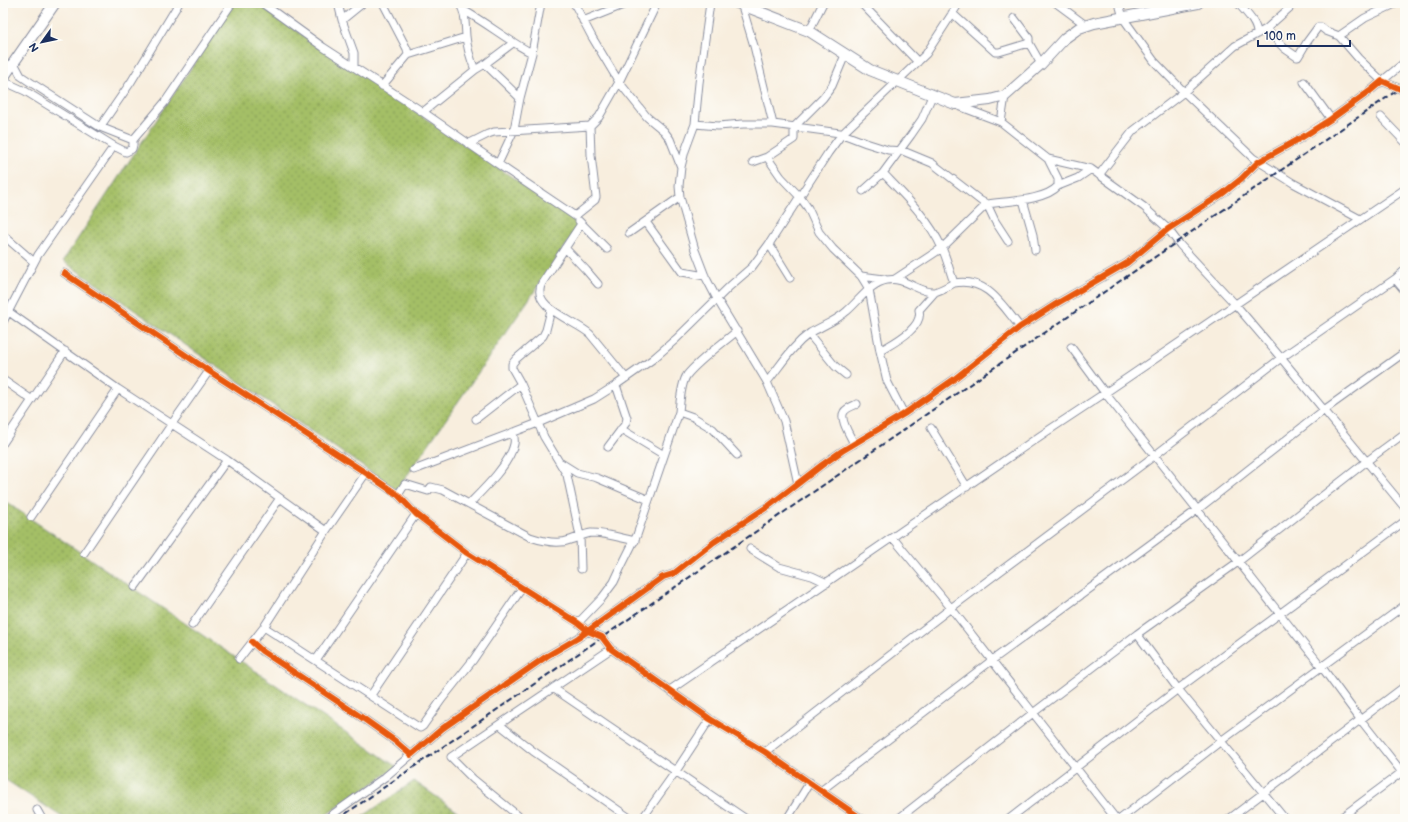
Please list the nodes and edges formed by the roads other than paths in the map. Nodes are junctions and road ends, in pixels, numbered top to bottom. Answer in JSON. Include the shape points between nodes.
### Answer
{"nodes":[{"id":1,"x":55,"y":3,"type":"edge"},
{"id":2,"x":179,"y":3,"type":"edge"},
{"id":3,"x":232,"y":3,"type":"edge"},
{"id":4,"x":262,"y":3,"type":"edge"},
{"id":5,"x":338,"y":3,"type":"edge"},
{"id":6,"x":363,"y":3,"type":"edge"},
{"id":7,"x":383,"y":3,"type":"edge"},
{"id":8,"x":459,"y":3,"type":"edge"},
{"id":9,"x":541,"y":3,"type":"edge"},
{"id":10,"x":574,"y":3,"type":"edge"},
{"id":11,"x":628,"y":3,"type":"edge"},
{"id":12,"x":657,"y":3,"type":"edge"},
{"id":13,"x":710,"y":3,"type":"edge"},
{"id":14,"x":823,"y":3,"type":"edge"},
{"id":15,"x":861,"y":3,"type":"edge"},
{"id":16,"x":1056,"y":3,"type":"edge"},
{"id":17,"x":1119,"y":3,"type":"edge"},
{"id":18,"x":1198,"y":3,"type":"edge"},
{"id":19,"x":1238,"y":3,"type":"edge"},
{"id":20,"x":1295,"y":3,"type":"edge"},
{"id":21,"x":1397,"y":3,"type":"edge"},
{"id":22,"x":740,"y":4,"type":"edge"},
{"id":23,"x":957,"y":4,"type":"edge"},
{"id":24,"x":463,"y":10,"type":"junction"},
{"id":25,"x":952,"y":13,"type":"junction"},
{"id":26,"x":1014,"y":18,"type":"dead end"},
{"id":27,"x":1123,"y":18,"type":"junction"},
{"id":28,"x":342,"y":20,"type":"junction"},
{"id":29,"x":584,"y":21,"type":"junction"},
{"id":30,"x":1087,"y":26,"type":"junction"},
{"id":31,"x":1266,"y":29,"type":"junction"},
{"id":32,"x":809,"y":31,"type":"junction"},
{"id":33,"x":1258,"y":34,"type":"junction"},
{"id":34,"x":1339,"y":36,"type":"junction"},
{"id":35,"x":466,"y":37,"type":"junction"},
{"id":36,"x":513,"y":43,"type":"junction"},
{"id":37,"x":1029,"y":43,"type":"junction"},
{"id":38,"x":532,"y":53,"type":"junction"},
{"id":39,"x":408,"y":55,"type":"junction"},
{"id":40,"x":845,"y":55,"type":"junction"},
{"id":41,"x":918,"y":62,"type":"junction"},
{"id":42,"x":1405,"y":62,"type":"edge"},
{"id":43,"x":14,"y":63,"type":"junction"},
{"id":44,"x":485,"y":64,"type":"junction"},
{"id":45,"x":1041,"y":64,"type":"junction"},
{"id":46,"x":354,"y":67,"type":"junction"},
{"id":47,"x":476,"y":70,"type":"junction"},
{"id":48,"x":3,"y":78,"type":"edge"},
{"id":49,"x":3,"y":81,"type":"edge"},
{"id":50,"x":898,"y":81,"type":"junction"},
{"id":51,"x":1382,"y":81,"type":"junction"},
{"id":52,"x":30,"y":82,"type":"junction"},
{"id":53,"x":619,"y":82,"type":"junction"},
{"id":54,"x":1304,"y":82,"type":"dead end"},
{"id":55,"x":382,"y":86,"type":"junction"},
{"id":56,"x":1405,"y":91,"type":"edge"},
{"id":57,"x":26,"y":92,"type":"junction"},
{"id":58,"x":1184,"y":92,"type":"junction"},
{"id":59,"x":932,"y":96,"type":"junction"},
{"id":60,"x":1005,"y":96,"type":"junction"},
{"id":61,"x":520,"y":98,"type":"junction"},
{"id":62,"x":955,"y":104,"type":"junction"},
{"id":63,"x":423,"y":112,"type":"junction"},
{"id":64,"x":1381,"y":118,"type":"dead end"},
{"id":65,"x":1331,"y":119,"type":"junction"},
{"id":66,"x":1001,"y":122,"type":"junction"},
{"id":67,"x":695,"y":124,"type":"junction"},
{"id":68,"x":773,"y":124,"type":"junction"},
{"id":69,"x":590,"y":126,"type":"junction"},
{"id":70,"x":100,"y":127,"type":"junction"},
{"id":71,"x":794,"y":127,"type":"junction"},
{"id":72,"x":514,"y":130,"type":"junction"},
{"id":73,"x":842,"y":134,"type":"junction"},
{"id":74,"x":133,"y":140,"type":"junction"},
{"id":75,"x":1405,"y":142,"type":"edge"},
{"id":76,"x":468,"y":144,"type":"junction"},
{"id":77,"x":114,"y":146,"type":"junction"},
{"id":78,"x":899,"y":150,"type":"junction"},
{"id":79,"x":768,"y":158,"type":"junction"},
{"id":80,"x":1048,"y":159,"type":"junction"},
{"id":81,"x":753,"y":162,"type":"dead end"},
{"id":82,"x":1258,"y":162,"type":"junction"},
{"id":83,"x":498,"y":164,"type":"junction"},
{"id":84,"x":682,"y":167,"type":"junction"},
{"id":85,"x":1091,"y":169,"type":"junction"},
{"id":86,"x":883,"y":173,"type":"junction"},
{"id":87,"x":1099,"y":175,"type":"junction"},
{"id":88,"x":1058,"y":186,"type":"junction"},
{"id":89,"x":1405,"y":189,"type":"edge"},
{"id":90,"x":863,"y":191,"type":"dead end"},
{"id":91,"x":680,"y":197,"type":"junction"},
{"id":92,"x":800,"y":197,"type":"junction"},
{"id":93,"x":1024,"y":200,"type":"junction"},
{"id":94,"x":987,"y":204,"type":"junction"},
{"id":95,"x":575,"y":216,"type":"junction"},
{"id":96,"x":1360,"y":219,"type":"junction"},
{"id":97,"x":646,"y":222,"type":"junction"},
{"id":98,"x":582,"y":224,"type":"junction"},
{"id":99,"x":1168,"y":229,"type":"junction"},
{"id":100,"x":629,"y":233,"type":"dead end"},
{"id":101,"x":3,"y":235,"type":"edge"},
{"id":102,"x":1008,"y":242,"type":"dead end"},
{"id":103,"x":769,"y":244,"type":"junction"},
{"id":104,"x":565,"y":248,"type":"junction"},
{"id":105,"x":942,"y":248,"type":"junction"},
{"id":106,"x":607,"y":249,"type":"dead end"},
{"id":107,"x":1034,"y":250,"type":"dead end"},
{"id":108,"x":34,"y":262,"type":"junction"},
{"id":109,"x":1405,"y":270,"type":"edge"},
{"id":110,"x":64,"y":273,"type":"dead end"},
{"id":111,"x":705,"y":276,"type":"junction"},
{"id":112,"x":861,"y":276,"type":"junction"},
{"id":113,"x":790,"y":278,"type":"dead end"},
{"id":114,"x":895,"y":279,"type":"junction"},
{"id":115,"x":1395,"y":279,"type":"junction"},
{"id":116,"x":887,"y":280,"type":"junction"},
{"id":117,"x":954,"y":283,"type":"junction"},
{"id":118,"x":598,"y":284,"type":"dead end"},
{"id":119,"x":869,"y":289,"type":"junction"},
{"id":120,"x":1405,"y":291,"type":"edge"},
{"id":121,"x":935,"y":292,"type":"junction"},
{"id":122,"x":717,"y":299,"type":"junction"},
{"id":123,"x":1235,"y":304,"type":"junction"},
{"id":124,"x":551,"y":310,"type":"junction"},
{"id":125,"x":9,"y":312,"type":"junction"},
{"id":126,"x":3,"y":322,"type":"edge"},
{"id":127,"x":1020,"y":327,"type":"junction"},
{"id":128,"x":737,"y":331,"type":"junction"},
{"id":129,"x":809,"y":334,"type":"junction"},
{"id":130,"x":1071,"y":347,"type":"dead end"},
{"id":131,"x":65,"y":351,"type":"junction"},
{"id":132,"x":880,"y":351,"type":"junction"},
{"id":133,"x":1405,"y":352,"type":"edge"},
{"id":134,"x":1281,"y":358,"type":"junction"},
{"id":135,"x":209,"y":372,"type":"junction"},
{"id":136,"x":846,"y":375,"type":"dead end"},
{"id":137,"x":626,"y":378,"type":"junction"},
{"id":138,"x":3,"y":380,"type":"edge"},
{"id":139,"x":767,"y":382,"type":"junction"},
{"id":140,"x":521,"y":384,"type":"junction"},
{"id":141,"x":616,"y":385,"type":"junction"},
{"id":142,"x":118,"y":389,"type":"junction"},
{"id":143,"x":1105,"y":393,"type":"junction"},
{"id":144,"x":32,"y":400,"type":"junction"},
{"id":145,"x":857,"y":404,"type":"dead end"},
{"id":146,"x":1324,"y":410,"type":"junction"},
{"id":147,"x":679,"y":412,"type":"junction"},
{"id":148,"x":904,"y":414,"type":"junction"},
{"id":149,"x":476,"y":419,"type":"dead end"},
{"id":150,"x":538,"y":423,"type":"junction"},
{"id":151,"x":171,"y":425,"type":"junction"},
{"id":152,"x":931,"y":428,"type":"dead end"},
{"id":153,"x":620,"y":429,"type":"junction"},
{"id":154,"x":513,"y":432,"type":"junction"},
{"id":155,"x":1405,"y":433,"type":"edge"},
{"id":156,"x":3,"y":442,"type":"edge"},
{"id":157,"x":854,"y":444,"type":"junction"},
{"id":158,"x":608,"y":447,"type":"dead end"},
{"id":159,"x":737,"y":455,"type":"dead end"},
{"id":160,"x":664,"y":456,"type":"junction"},
{"id":161,"x":1154,"y":456,"type":"junction"},
{"id":162,"x":227,"y":460,"type":"junction"},
{"id":163,"x":1367,"y":461,"type":"junction"},
{"id":164,"x":560,"y":463,"type":"junction"},
{"id":165,"x":414,"y":470,"type":"dead end"},
{"id":166,"x":366,"y":473,"type":"junction"},
{"id":167,"x":798,"y":484,"type":"junction"},
{"id":168,"x":967,"y":487,"type":"junction"},
{"id":169,"x":398,"y":495,"type":"junction"},
{"id":170,"x":280,"y":498,"type":"junction"},
{"id":171,"x":649,"y":500,"type":"junction"},
{"id":172,"x":469,"y":504,"type":"junction"},
{"id":173,"x":1405,"y":508,"type":"edge"},
{"id":174,"x":1197,"y":510,"type":"junction"},
{"id":175,"x":416,"y":514,"type":"junction"},
{"id":176,"x":31,"y":517,"type":"dead end"},
{"id":177,"x":1405,"y":521,"type":"edge"},
{"id":178,"x":326,"y":531,"type":"junction"},
{"id":179,"x":580,"y":536,"type":"junction"},
{"id":180,"x":893,"y":538,"type":"junction"},
{"id":181,"x":634,"y":541,"type":"junction"},
{"id":182,"x":750,"y":549,"type":"dead end"},
{"id":183,"x":84,"y":553,"type":"dead end"},
{"id":184,"x":467,"y":553,"type":"junction"},
{"id":185,"x":1238,"y":562,"type":"junction"},
{"id":186,"x":581,"y":569,"type":"dead end"},
{"id":187,"x":827,"y":583,"type":"junction"},
{"id":188,"x":135,"y":587,"type":"dead end"},
{"id":189,"x":522,"y":588,"type":"junction"},
{"id":190,"x":1405,"y":605,"type":"edge"},
{"id":191,"x":951,"y":608,"type":"junction"},
{"id":192,"x":1280,"y":614,"type":"junction"},
{"id":193,"x":578,"y":623,"type":"junction"},
{"id":194,"x":192,"y":625,"type":"dead end"},
{"id":195,"x":264,"y":627,"type":"junction"},
{"id":196,"x":588,"y":632,"type":"junction"},
{"id":197,"x":1137,"y":634,"type":"junction"},
{"id":198,"x":252,"y":642,"type":"junction"},
{"id":199,"x":611,"y":649,"type":"junction"},
{"id":200,"x":239,"y":659,"type":"dead end"},
{"id":201,"x":316,"y":660,"type":"junction"},
{"id":202,"x":991,"y":661,"type":"junction"},
{"id":203,"x":1321,"y":666,"type":"junction"},
{"id":204,"x":1405,"y":686,"type":"edge"},
{"id":205,"x":552,"y":688,"type":"junction"},
{"id":206,"x":1178,"y":689,"type":"junction"},
{"id":207,"x":670,"y":690,"type":"junction"},
{"id":208,"x":371,"y":696,"type":"junction"},
{"id":209,"x":1033,"y":713,"type":"junction"},
{"id":210,"x":710,"y":719,"type":"junction"},
{"id":211,"x":1360,"y":720,"type":"junction"},
{"id":212,"x":500,"y":725,"type":"junction"},
{"id":213,"x":1221,"y":740,"type":"junction"},
{"id":214,"x":765,"y":752,"type":"junction"},
{"id":215,"x":411,"y":756,"type":"junction"},
{"id":216,"x":1076,"y":768,"type":"junction"},
{"id":217,"x":676,"y":771,"type":"junction"},
{"id":218,"x":1403,"y":774,"type":"edge"},
{"id":219,"x":810,"y":782,"type":"junction"},
{"id":220,"x":822,"y":790,"type":"junction"},
{"id":221,"x":1264,"y":793,"type":"junction"},
{"id":222,"x":37,"y":810,"type":"dead end"},
{"id":223,"x":42,"y":819,"type":"edge"},
{"id":224,"x":326,"y":819,"type":"edge"},
{"id":225,"x":522,"y":819,"type":"edge"},
{"id":226,"x":631,"y":819,"type":"edge"},
{"id":227,"x":642,"y":819,"type":"edge"},
{"id":228,"x":746,"y":819,"type":"edge"},
{"id":229,"x":787,"y":819,"type":"edge"},
{"id":230,"x":862,"y":819,"type":"edge"},
{"id":231,"x":898,"y":819,"type":"edge"},
{"id":232,"x":1009,"y":819,"type":"edge"},
{"id":233,"x":1116,"y":819,"type":"edge"},
{"id":234,"x":1120,"y":819,"type":"edge"},
{"id":235,"x":1230,"y":819,"type":"edge"},
{"id":236,"x":1285,"y":819,"type":"edge"},
{"id":237,"x":1339,"y":819,"type":"edge"}],
"edges":[{"from":1,"to":43,"type":"street"},
{"from":2,"to":70,"type":"street"},
{"from":3,"to":74,"type":"street","via":[[165,102]]},
{"from":4,"to":46,"type":"street"},
{"from":5,"to":28,"type":"street"},
{"from":6,"to":28,"type":"street"},
{"from":7,"to":39,"type":"street"},
{"from":8,"to":24,"type":"street"},
{"from":9,"to":38,"type":"street"},
{"from":10,"to":29,"type":"street"},
{"from":11,"to":29,"type":"street"},
{"from":12,"to":53,"type":"street"},
{"from":13,"to":67,"type":"street"},
{"from":14,"to":32,"type":"street"},
{"from":15,"to":41,"type":"street"},
{"from":16,"to":30,"type":"street"},
{"from":17,"to":27,"type":"street"},
{"from":18,"to":27,"type":"street"},
{"from":19,"to":33,"type":"street","via":[[1252,20]]},
{"from":20,"to":31,"type":"street"},
{"from":21,"to":34,"type":"street","via":[[1366,18]]},
{"from":22,"to":32,"type":"street"},
{"from":22,"to":68,"type":"street","via":[[754,46]]},
{"from":23,"to":25,"type":"street"},
{"from":24,"to":35,"type":"street"},
{"from":24,"to":36,"type":"street","via":[[482,20]]},
{"from":25,"to":37,"type":"street","via":[[995,52]]},
{"from":25,"to":41,"type":"street","via":[[926,54]]},
{"from":26,"to":37,"type":"street","via":[[1029,38]]},
{"from":27,"to":30,"type":"street"},
{"from":27,"to":58,"type":"street","via":[[1154,61]]},
{"from":28,"to":46,"type":"street","via":[[354,53]]},
{"from":29,"to":53,"type":"street"},
{"from":30,"to":45,"type":"street","via":[[1079,28],[1065,38]]},
{"from":31,"to":33,"type":"street"},
{"from":31,"to":34,"type":"street","via":[[1284,48],[1297,57],[1318,27]]},
{"from":32,"to":40,"type":"street"},
{"from":33,"to":58,"type":"street","via":[[1235,46]]},
{"from":34,"to":51,"type":"street"},
{"from":35,"to":39,"type":"street"},
{"from":35,"to":47,"type":"street"},
{"from":36,"to":38,"type":"street"},
{"from":36,"to":44,"type":"street"},
{"from":37,"to":45,"type":"street"},
{"from":38,"to":61,"type":"street"},
{"from":39,"to":55,"type":"street"},
{"from":40,"to":50,"type":"street","via":[[870,70]]},
{"from":40,"to":71,"type":"street","via":[[832,86]]},
{"from":41,"to":50,"type":"street"},
{"from":42,"to":51,"type":"street"},
{"from":43,"to":48,"type":"street"},
{"from":43,"to":52,"type":"street","via":[[21,76]]},
{"from":44,"to":47,"type":"street"},
{"from":44,"to":61,"type":"street"},
{"from":45,"to":60,"type":"street"},
{"from":46,"to":55,"type":"street"},
{"from":47,"to":63,"type":"street"},
{"from":49,"to":57,"type":"street"},
{"from":50,"to":59,"type":"street"},
{"from":50,"to":73,"type":"street"},
{"from":51,"to":56,"type":"street"},
{"from":51,"to":65,"type":"street"},
{"from":52,"to":57,"type":"street","via":[[24,87]]},
{"from":52,"to":70,"type":"street"},
{"from":53,"to":69,"type":"street","via":[[599,117]]},
{"from":53,"to":84,"type":"street","via":[[647,117],[670,139]]},
{"from":54,"to":65,"type":"street"},
{"from":55,"to":63,"type":"street"},
{"from":57,"to":77,"type":"street"},
{"from":58,"to":82,"type":"street"},
{"from":58,"to":87,"type":"street","via":[[1134,131]]},
{"from":59,"to":62,"type":"street"},
{"from":59,"to":78,"type":"street","via":[[922,118]]},
{"from":60,"to":62,"type":"street"},
{"from":60,"to":66,"type":"street"},
{"from":61,"to":72,"type":"street"},
{"from":62,"to":66,"type":"street"},
{"from":63,"to":76,"type":"street"},
{"from":64,"to":75,"type":"street"},
{"from":65,"to":82,"type":"street"},
{"from":66,"to":80,"type":"street"},
{"from":67,"to":68,"type":"street"},
{"from":67,"to":84,"type":"street"},
{"from":68,"to":71,"type":"street"},
{"from":69,"to":72,"type":"street"},
{"from":69,"to":95,"type":"street","via":[[596,197]]},
{"from":70,"to":74,"type":"street"},
{"from":71,"to":73,"type":"street"},
{"from":71,"to":79,"type":"street","via":[[794,139]]},
{"from":72,"to":76,"type":"street","via":[[488,134]]},
{"from":72,"to":83,"type":"street"},
{"from":73,"to":78,"type":"street","via":[[888,150]]},
{"from":73,"to":92,"type":"street"},
{"from":74,"to":77,"type":"street","via":[[132,149],[126,152]]},
{"from":76,"to":83,"type":"street"},
{"from":77,"to":108,"type":"street"},
{"from":78,"to":86,"type":"street"},
{"from":78,"to":94,"type":"street","via":[[932,162]]},
{"from":79,"to":81,"type":"street"},
{"from":79,"to":92,"type":"street","via":[[781,177]]},
{"from":80,"to":85,"type":"street"},
{"from":80,"to":88,"type":"street","via":[[1058,179]]},
{"from":82,"to":96,"type":"street"},
{"from":82,"to":99,"type":"street","via":[[1222,194]]},
{"from":83,"to":95,"type":"street"},
{"from":84,"to":91,"type":"street"},
{"from":85,"to":87,"type":"street"},
{"from":85,"to":88,"type":"street","via":[[1078,178]]},
{"from":86,"to":90,"type":"street"},
{"from":86,"to":105,"type":"street","via":[[916,208]]},
{"from":87,"to":99,"type":"street","via":[[1144,207]]},
{"from":88,"to":93,"type":"street","via":[[1054,190]]},
{"from":89,"to":96,"type":"street"},
{"from":91,"to":97,"type":"street"},
{"from":91,"to":111,"type":"street","via":[[694,250]]},
{"from":92,"to":103,"type":"street"},
{"from":92,"to":112,"type":"street","via":[[833,249]]},
{"from":93,"to":94,"type":"street"},
{"from":93,"to":107,"type":"street"},
{"from":94,"to":102,"type":"street"},
{"from":94,"to":105,"type":"street"},
{"from":95,"to":98,"type":"street"},
{"from":96,"to":123,"type":"street"},
{"from":97,"to":100,"type":"street"},
{"from":97,"to":111,"type":"street","via":[[682,272]]},
{"from":98,"to":104,"type":"street"},
{"from":98,"to":106,"type":"street"},
{"from":99,"to":123,"type":"street","via":[[1180,246]]},
{"from":99,"to":127,"type":"street","via":[[1127,263]]},
{"from":101,"to":108,"type":"street"},
{"from":103,"to":113,"type":"street"},
{"from":103,"to":122,"type":"street","via":[[752,267]]},
{"from":104,"to":118,"type":"street"},
{"from":104,"to":124,"type":"street","via":[[539,289],[541,299]]},
{"from":105,"to":114,"type":"street"},
{"from":105,"to":117,"type":"street"},
{"from":108,"to":125,"type":"street"},
{"from":109,"to":115,"type":"street"},
{"from":110,"to":135,"type":"street"},
{"from":111,"to":122,"type":"street"},
{"from":112,"to":116,"type":"street"},
{"from":112,"to":119,"type":"street"},
{"from":114,"to":116,"type":"street"},
{"from":114,"to":121,"type":"street"},
{"from":115,"to":120,"type":"street"},
{"from":115,"to":134,"type":"street"},
{"from":116,"to":119,"type":"street"},
{"from":117,"to":121,"type":"street"},
{"from":117,"to":127,"type":"street","via":[[971,282],[982,287],[995,296]]},
{"from":119,"to":129,"type":"street","via":[[846,312]]},
{"from":119,"to":132,"type":"street"},
{"from":121,"to":132,"type":"street","via":[[919,310],[920,319],[915,326]]},
{"from":122,"to":128,"type":"street"},
{"from":122,"to":137,"type":"street","via":[[653,359]]},
{"from":123,"to":134,"type":"street"},
{"from":123,"to":143,"type":"street"},
{"from":124,"to":137,"type":"street","via":[[585,329]]},
{"from":124,"to":140,"type":"street","via":[[543,336],[512,364]]},
{"from":125,"to":126,"type":"street"},
{"from":125,"to":131,"type":"street"},
{"from":127,"to":148,"type":"street","via":[[953,380]]},
{"from":128,"to":139,"type":"street"},
{"from":128,"to":147,"type":"street","via":[[687,376]]},
{"from":129,"to":136,"type":"street","via":[[834,366]]},
{"from":129,"to":139,"type":"street","via":[[793,348]]},
{"from":130,"to":143,"type":"street"},
{"from":131,"to":142,"type":"street"},
{"from":131,"to":144,"type":"street"},
{"from":132,"to":148,"type":"street","via":[[887,381]]},
{"from":133,"to":146,"type":"street"},
{"from":134,"to":146,"type":"street"},
{"from":134,"to":161,"type":"street"},
{"from":135,"to":151,"type":"street"},
{"from":135,"to":166,"type":"street"},
{"from":137,"to":141,"type":"street"},
{"from":138,"to":144,"type":"street"},
{"from":139,"to":167,"type":"street","via":[[784,421]]},
{"from":140,"to":149,"type":"street"},
{"from":140,"to":150,"type":"street"},
{"from":141,"to":150,"type":"street","via":[[594,399]]},
{"from":141,"to":153,"type":"street","via":[[627,418]]},
{"from":142,"to":151,"type":"street"},
{"from":142,"to":176,"type":"street"},
{"from":143,"to":161,"type":"street"},
{"from":143,"to":168,"type":"street"},
{"from":144,"to":156,"type":"street"},
{"from":145,"to":157,"type":"street","via":[[848,408],[842,417]]},
{"from":146,"to":163,"type":"street"},
{"from":146,"to":174,"type":"street"},
{"from":147,"to":159,"type":"street","via":[[713,429]]},
{"from":147,"to":160,"type":"street"},
{"from":148,"to":157,"type":"street"},
{"from":150,"to":154,"type":"street"},
{"from":150,"to":164,"type":"street"},
{"from":151,"to":162,"type":"street"},
{"from":151,"to":183,"type":"street"},
{"from":152,"to":168,"type":"street"},
{"from":153,"to":158,"type":"street"},
{"from":153,"to":160,"type":"street"},
{"from":154,"to":165,"type":"street"},
{"from":154,"to":172,"type":"street","via":[[514,445],[510,456]]},
{"from":155,"to":163,"type":"street"},
{"from":157,"to":167,"type":"street"},
{"from":160,"to":171,"type":"street"},
{"from":161,"to":174,"type":"street"},
{"from":161,"to":191,"type":"street"},
{"from":162,"to":170,"type":"street"},
{"from":162,"to":188,"type":"street"},
{"from":163,"to":173,"type":"street"},
{"from":163,"to":185,"type":"street"},
{"from":164,"to":171,"type":"street","via":[[577,473],[597,478]]},
{"from":164,"to":179,"type":"street","via":[[567,475]]},
{"from":166,"to":169,"type":"street"},
{"from":166,"to":178,"type":"street"},
{"from":167,"to":196,"type":"street"},
{"from":168,"to":180,"type":"street"},
{"from":169,"to":172,"type":"street","via":[[405,484],[428,491],[431,487]]},
{"from":169,"to":175,"type":"street"},
{"from":170,"to":178,"type":"street"},
{"from":170,"to":194,"type":"street"},
{"from":171,"to":181,"type":"street"},
{"from":172,"to":179,"type":"street","via":[[542,541],[567,542]]},
{"from":174,"to":185,"type":"street"},
{"from":174,"to":202,"type":"street"},
{"from":175,"to":184,"type":"street"},
{"from":175,"to":201,"type":"street"},
{"from":177,"to":192,"type":"street"},
{"from":178,"to":195,"type":"street"},
{"from":179,"to":181,"type":"street","via":[[602,534]]},
{"from":179,"to":186,"type":"street"},
{"from":180,"to":187,"type":"street"},
{"from":180,"to":191,"type":"street"},
{"from":181,"to":193,"type":"street","via":[[614,582]]},
{"from":182,"to":187,"type":"street","via":[[779,566]]},
{"from":184,"to":189,"type":"street"},
{"from":184,"to":208,"type":"street"},
{"from":185,"to":192,"type":"street"},
{"from":185,"to":197,"type":"street"},
{"from":187,"to":207,"type":"street"},
{"from":189,"to":193,"type":"street"},
{"from":189,"to":208,"type":"street","via":[[422,727],[418,727]]},
{"from":190,"to":203,"type":"street"},
{"from":191,"to":202,"type":"street"},
{"from":191,"to":214,"type":"street"},
{"from":192,"to":203,"type":"street"},
{"from":192,"to":206,"type":"street"},
{"from":193,"to":196,"type":"street"},
{"from":195,"to":198,"type":"street"},
{"from":195,"to":201,"type":"street"},
{"from":196,"to":199,"type":"street","via":[[602,638]]},
{"from":196,"to":215,"type":"street","via":[[547,656],[443,728]]},
{"from":197,"to":206,"type":"street"},
{"from":197,"to":209,"type":"street"},
{"from":198,"to":200,"type":"street"},
{"from":198,"to":215,"type":"street","via":[[376,728]]},
{"from":199,"to":205,"type":"street"},
{"from":199,"to":207,"type":"street"},
{"from":201,"to":208,"type":"street"},
{"from":202,"to":209,"type":"street"},
{"from":202,"to":220,"type":"street"},
{"from":203,"to":211,"type":"street"},
{"from":203,"to":213,"type":"street"},
{"from":204,"to":211,"type":"street"},
{"from":205,"to":212,"type":"street"},
{"from":205,"to":217,"type":"street"},
{"from":206,"to":213,"type":"street"},
{"from":206,"to":216,"type":"street"},
{"from":207,"to":210,"type":"street"},
{"from":209,"to":216,"type":"street"},
{"from":209,"to":231,"type":"street"},
{"from":210,"to":214,"type":"street"},
{"from":210,"to":217,"type":"street"},
{"from":211,"to":218,"type":"street"},
{"from":211,"to":221,"type":"street"},
{"from":212,"to":225,"type":"street","via":[[451,757],[473,779]]},
{"from":212,"to":226,"type":"street"},
{"from":213,"to":221,"type":"street"},
{"from":213,"to":234,"type":"street"},
{"from":214,"to":219,"type":"street"},
{"from":215,"to":224,"type":"street"},
{"from":216,"to":232,"type":"street"},
{"from":216,"to":233,"type":"street"},
{"from":217,"to":227,"type":"street"},
{"from":217,"to":228,"type":"street"},
{"from":218,"to":237,"type":"street"},
{"from":219,"to":220,"type":"street"},
{"from":219,"to":229,"type":"street"},
{"from":220,"to":230,"type":"street"},
{"from":221,"to":235,"type":"street"},
{"from":221,"to":236,"type":"street"},
{"from":222,"to":223,"type":"street"}]}
